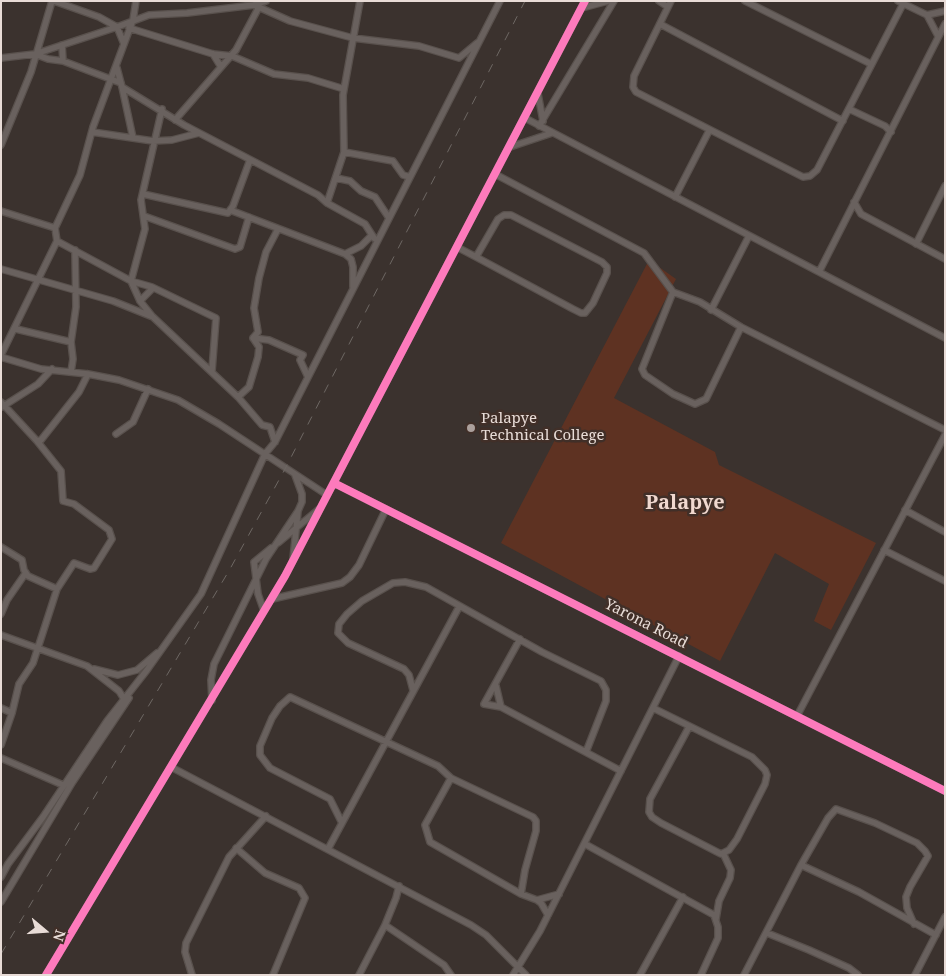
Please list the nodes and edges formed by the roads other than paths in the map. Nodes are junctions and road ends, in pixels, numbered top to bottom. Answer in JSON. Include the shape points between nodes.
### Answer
{"nodes":[{"id":1,"x":53,"y":1,"type":"edge"},
{"id":2,"x":136,"y":1,"type":"edge"},
{"id":3,"x":266,"y":1,"type":"edge"},
{"id":4,"x":360,"y":1,"type":"edge"},
{"id":5,"x":500,"y":1,"type":"edge"},
{"id":6,"x":585,"y":1,"type":"edge"},
{"id":7,"x":608,"y":1,"type":"edge"},
{"id":8,"x":614,"y":1,"type":"edge"},
{"id":9,"x":659,"y":1,"type":"edge"},
{"id":10,"x":745,"y":1,"type":"edge"},
{"id":11,"x":900,"y":3,"type":"edge"},
{"id":12,"x":239,"y":4,"type":"edge"},
{"id":13,"x":670,"y":4,"type":"edge"},
{"id":14,"x":256,"y":6,"type":"junction"},
{"id":15,"x":582,"y":8,"type":"junction"},
{"id":16,"x":945,"y":11,"type":"edge"},
{"id":17,"x":927,"y":15,"type":"junction"},
{"id":18,"x":133,"y":20,"type":"junction"},
{"id":19,"x":660,"y":24,"type":"junction"},
{"id":20,"x":945,"y":24,"type":"edge"},
{"id":21,"x":117,"y":27,"type":"junction"},
{"id":22,"x":129,"y":28,"type":"junction"},
{"id":23,"x":938,"y":36,"type":"junction"},
{"id":24,"x":353,"y":38,"type":"junction"},
{"id":25,"x":481,"y":40,"type":"junction"},
{"id":26,"x":62,"y":45,"type":"junction"},
{"id":27,"x":124,"y":46,"type":"junction"},
{"id":28,"x":1,"y":49,"type":"edge"},
{"id":29,"x":34,"y":54,"type":"junction"},
{"id":30,"x":213,"y":54,"type":"junction"},
{"id":31,"x":232,"y":56,"type":"junction"},
{"id":32,"x":3,"y":58,"type":"edge"},
{"id":33,"x":63,"y":61,"type":"junction"},
{"id":34,"x":871,"y":64,"type":"junction"},
{"id":35,"x":220,"y":67,"type":"junction"},
{"id":36,"x":117,"y":68,"type":"junction"},
{"id":37,"x":111,"y":81,"type":"junction"},
{"id":38,"x":121,"y":85,"type":"junction"},
{"id":39,"x":344,"y":89,"type":"junction"},
{"id":40,"x":538,"y":94,"type":"junction"},
{"id":41,"x":162,"y":109,"type":"junction"},
{"id":42,"x":849,"y":109,"type":"junction"},
{"id":43,"x":525,"y":118,"type":"junction"},
{"id":44,"x":175,"y":120,"type":"junction"},
{"id":45,"x":543,"y":120,"type":"junction"},
{"id":46,"x":843,"y":121,"type":"junction"},
{"id":47,"x":539,"y":126,"type":"junction"},
{"id":48,"x":550,"y":131,"type":"junction"},
{"id":49,"x":708,"y":131,"type":"junction"},
{"id":50,"x":92,"y":132,"type":"junction"},
{"id":51,"x":891,"y":132,"type":"junction"},
{"id":52,"x":199,"y":133,"type":"junction"},
{"id":53,"x":133,"y":138,"type":"junction"},
{"id":54,"x":153,"y":141,"type":"junction"},
{"id":55,"x":1,"y":145,"type":"edge"},
{"id":56,"x":510,"y":147,"type":"junction"},
{"id":57,"x":344,"y":152,"type":"junction"},
{"id":58,"x":250,"y":160,"type":"junction"},
{"id":59,"x":495,"y":174,"type":"junction"},
{"id":60,"x":410,"y":177,"type":"junction"},
{"id":61,"x":336,"y":178,"type":"junction"},
{"id":62,"x":945,"y":186,"type":"edge"},
{"id":63,"x":143,"y":194,"type":"junction"},
{"id":64,"x":675,"y":196,"type":"junction"},
{"id":65,"x":854,"y":202,"type":"junction"},
{"id":66,"x":326,"y":203,"type":"junction"},
{"id":67,"x":230,"y":210,"type":"junction"},
{"id":68,"x":1,"y":211,"type":"edge"},
{"id":69,"x":861,"y":214,"type":"junction"},
{"id":70,"x":144,"y":216,"type":"junction"},
{"id":71,"x":847,"y":216,"type":"junction"},
{"id":72,"x":249,"y":218,"type":"junction"},
{"id":73,"x":389,"y":218,"type":"junction"},
{"id":74,"x":55,"y":228,"type":"junction"},
{"id":75,"x":278,"y":229,"type":"junction"},
{"id":76,"x":372,"y":236,"type":"junction"},
{"id":77,"x":749,"y":236,"type":"junction"},
{"id":78,"x":378,"y":240,"type":"junction"},
{"id":79,"x":57,"y":241,"type":"junction"},
{"id":80,"x":916,"y":244,"type":"junction"},
{"id":81,"x":458,"y":247,"type":"junction"},
{"id":82,"x":75,"y":250,"type":"junction"},
{"id":83,"x":345,"y":254,"type":"junction"},
{"id":84,"x":476,"y":257,"type":"junction"},
{"id":85,"x":945,"y":259,"type":"edge"},
{"id":86,"x":1,"y":270,"type":"edge"},
{"id":87,"x":819,"y":272,"type":"junction"},
{"id":88,"x":36,"y":281,"type":"junction"},
{"id":89,"x":131,"y":282,"type":"junction"},
{"id":90,"x":153,"y":288,"type":"junction"},
{"id":91,"x":353,"y":288,"type":"junction"},
{"id":92,"x":76,"y":292,"type":"junction"},
{"id":93,"x":673,"y":292,"type":"junction"},
{"id":94,"x":140,"y":301,"type":"junction"},
{"id":95,"x":711,"y":310,"type":"junction"},
{"id":96,"x":153,"y":317,"type":"junction"},
{"id":97,"x":741,"y":327,"type":"junction"},
{"id":98,"x":16,"y":329,"type":"junction"},
{"id":99,"x":253,"y":338,"type":"junction"},
{"id":100,"x":945,"y":338,"type":"edge"},
{"id":101,"x":71,"y":342,"type":"junction"},
{"id":102,"x":1,"y":356,"type":"edge"},
{"id":103,"x":52,"y":369,"type":"junction"},
{"id":104,"x":212,"y":371,"type":"junction"},
{"id":105,"x":70,"y":372,"type":"junction"},
{"id":106,"x":88,"y":374,"type":"junction"},
{"id":107,"x":308,"y":377,"type":"junction"},
{"id":108,"x":148,"y":389,"type":"junction"},
{"id":109,"x":238,"y":397,"type":"junction"},
{"id":110,"x":2,"y":405,"type":"edge"},
{"id":111,"x":945,"y":430,"type":"edge"},
{"id":112,"x":116,"y":434,"type":"dead end"},
{"id":113,"x":945,"y":435,"type":"edge"},
{"id":114,"x":37,"y":440,"type":"junction"},
{"id":115,"x":275,"y":442,"type":"junction"},
{"id":116,"x":265,"y":454,"type":"junction"},
{"id":117,"x":295,"y":475,"type":"junction"},
{"id":118,"x":334,"y":483,"type":"junction"},
{"id":119,"x":327,"y":495,"type":"junction"},
{"id":120,"x":320,"y":509,"type":"junction"},
{"id":121,"x":386,"y":509,"type":"junction"},
{"id":122,"x":906,"y":510,"type":"junction"},
{"id":123,"x":298,"y":511,"type":"junction"},
{"id":124,"x":298,"y":527,"type":"junction"},
{"id":125,"x":945,"y":532,"type":"edge"},
{"id":126,"x":275,"y":545,"type":"junction"},
{"id":127,"x":1,"y":547,"type":"edge"},
{"id":128,"x":884,"y":550,"type":"junction"},
{"id":129,"x":292,"y":564,"type":"junction"},
{"id":130,"x":25,"y":574,"type":"junction"},
{"id":131,"x":257,"y":580,"type":"junction"},
{"id":132,"x":945,"y":581,"type":"edge"},
{"id":133,"x":57,"y":589,"type":"junction"},
{"id":134,"x":272,"y":599,"type":"junction"},
{"id":135,"x":459,"y":607,"type":"junction"},
{"id":136,"x":264,"y":611,"type":"junction"},
{"id":137,"x":1,"y":614,"type":"edge"},
{"id":138,"x":1,"y":635,"type":"edge"},
{"id":139,"x":520,"y":639,"type":"junction"},
{"id":140,"x":38,"y":648,"type":"junction"},
{"id":141,"x":162,"y":649,"type":"junction"},
{"id":142,"x":679,"y":656,"type":"junction"},
{"id":143,"x":87,"y":666,"type":"junction"},
{"id":144,"x":496,"y":686,"type":"junction"},
{"id":145,"x":133,"y":689,"type":"junction"},
{"id":146,"x":413,"y":690,"type":"junction"},
{"id":147,"x":124,"y":699,"type":"junction"},
{"id":148,"x":212,"y":700,"type":"junction"},
{"id":149,"x":1,"y":708,"type":"edge"},
{"id":150,"x":501,"y":708,"type":"junction"},
{"id":151,"x":653,"y":708,"type":"junction"},
{"id":152,"x":12,"y":714,"type":"junction"},
{"id":153,"x":798,"y":716,"type":"junction"},
{"id":154,"x":689,"y":726,"type":"junction"},
{"id":155,"x":387,"y":741,"type":"junction"},
{"id":156,"x":1,"y":744,"type":"edge"},
{"id":157,"x":586,"y":752,"type":"junction"},
{"id":158,"x":1,"y":758,"type":"edge"},
{"id":159,"x":171,"y":767,"type":"junction"},
{"id":160,"x":622,"y":771,"type":"junction"},
{"id":161,"x":451,"y":778,"type":"junction"},
{"id":162,"x":63,"y":785,"type":"junction"},
{"id":163,"x":945,"y":791,"type":"edge"},
{"id":164,"x":266,"y":816,"type":"junction"},
{"id":165,"x":341,"y":821,"type":"junction"},
{"id":166,"x":585,"y":844,"type":"junction"},
{"id":167,"x":236,"y":848,"type":"junction"},
{"id":168,"x":328,"y":849,"type":"junction"},
{"id":169,"x":723,"y":853,"type":"junction"},
{"id":170,"x":4,"y":863,"type":"edge"},
{"id":171,"x":801,"y":866,"type":"junction"},
{"id":172,"x":1,"y":877,"type":"edge"},
{"id":173,"x":399,"y":886,"type":"junction"},
{"id":174,"x":520,"y":894,"type":"junction"},
{"id":175,"x":559,"y":894,"type":"junction"},
{"id":176,"x":683,"y":897,"type":"junction"},
{"id":177,"x":537,"y":900,"type":"junction"},
{"id":178,"x":1,"y":902,"type":"edge"},
{"id":179,"x":548,"y":915,"type":"junction"},
{"id":180,"x":945,"y":916,"type":"edge"},
{"id":181,"x":716,"y":919,"type":"junction"},
{"id":182,"x":914,"y":924,"type":"junction"},
{"id":183,"x":385,"y":925,"type":"junction"},
{"id":184,"x":767,"y":933,"type":"junction"},
{"id":185,"x":936,"y":934,"type":"junction"},
{"id":186,"x":517,"y":966,"type":"junction"},
{"id":187,"x":46,"y":975,"type":"edge"},
{"id":188,"x":192,"y":975,"type":"edge"},
{"id":189,"x":273,"y":975,"type":"edge"},
{"id":190,"x":359,"y":975,"type":"edge"},
{"id":191,"x":451,"y":975,"type":"edge"},
{"id":192,"x":513,"y":975,"type":"edge"},
{"id":193,"x":526,"y":975,"type":"edge"},
{"id":194,"x":640,"y":975,"type":"edge"},
{"id":195,"x":701,"y":975,"type":"edge"},
{"id":196,"x":744,"y":975,"type":"edge"},
{"id":197,"x":858,"y":975,"type":"edge"},
{"id":198,"x":915,"y":975,"type":"edge"}],
"edges":[{"from":1,"to":21,"type":"street","via":[[100,17]]},
{"from":1,"to":29,"type":"street"},
{"from":2,"to":18,"type":"street"},
{"from":3,"to":14,"type":"street"},
{"from":4,"to":24,"type":"street"},
{"from":5,"to":25,"type":"street"},
{"from":6,"to":15,"type":"street"},
{"from":7,"to":15,"type":"street"},
{"from":8,"to":45,"type":"street"},
{"from":9,"to":13,"type":"street"},
{"from":10,"to":34,"type":"street"},
{"from":11,"to":17,"type":"street"},
{"from":11,"to":34,"type":"street"},
{"from":12,"to":14,"type":"street"},
{"from":12,"to":18,"type":"street","via":[[149,15]]},
{"from":13,"to":19,"type":"street"},
{"from":14,"to":24,"type":"street","via":[[290,21]]},
{"from":14,"to":31,"type":"street"},
{"from":15,"to":40,"type":"street"},
{"from":16,"to":17,"type":"street"},
{"from":17,"to":23,"type":"street"},
{"from":18,"to":21,"type":"street"},
{"from":18,"to":22,"type":"street"},
{"from":19,"to":46,"type":"street"},
{"from":19,"to":49,"type":"street","via":[[634,76],[633,87],[642,97]]},
{"from":20,"to":23,"type":"street"},
{"from":21,"to":26,"type":"street"},
{"from":21,"to":27,"type":"street"},
{"from":22,"to":27,"type":"street"},
{"from":22,"to":30,"type":"street"},
{"from":23,"to":51,"type":"street"},
{"from":24,"to":25,"type":"street","via":[[419,46],[459,58]]},
{"from":24,"to":39,"type":"street"},
{"from":25,"to":60,"type":"street"},
{"from":26,"to":29,"type":"street"},
{"from":26,"to":33,"type":"street"},
{"from":27,"to":36,"type":"street"},
{"from":28,"to":32,"type":"street"},
{"from":29,"to":32,"type":"street"},
{"from":29,"to":33,"type":"street"},
{"from":29,"to":55,"type":"street","via":[[20,102]]},
{"from":30,"to":31,"type":"street"},
{"from":30,"to":35,"type":"street"},
{"from":31,"to":35,"type":"street"},
{"from":31,"to":39,"type":"street","via":[[274,74],[308,78]]},
{"from":33,"to":37,"type":"street"},
{"from":34,"to":42,"type":"street"},
{"from":35,"to":44,"type":"street"},
{"from":36,"to":37,"type":"street"},
{"from":36,"to":38,"type":"street"},
{"from":37,"to":38,"type":"street"},
{"from":37,"to":50,"type":"street"},
{"from":38,"to":41,"type":"street"},
{"from":38,"to":53,"type":"street"},
{"from":39,"to":57,"type":"street"},
{"from":40,"to":43,"type":"street"},
{"from":40,"to":45,"type":"street"},
{"from":41,"to":44,"type":"street"},
{"from":41,"to":54,"type":"street"},
{"from":42,"to":46,"type":"street"},
{"from":42,"to":51,"type":"street"},
{"from":43,"to":47,"type":"street"},
{"from":43,"to":56,"type":"street"},
{"from":44,"to":52,"type":"street"},
{"from":45,"to":47,"type":"street"},
{"from":45,"to":48,"type":"street"},
{"from":46,"to":49,"type":"street","via":[[817,170],[803,178]]},
{"from":47,"to":48,"type":"street"},
{"from":48,"to":56,"type":"street"},
{"from":48,"to":64,"type":"street"},
{"from":49,"to":64,"type":"street"},
{"from":50,"to":53,"type":"street"},
{"from":50,"to":74,"type":"street","via":[[80,175]]},
{"from":51,"to":65,"type":"street"},
{"from":52,"to":54,"type":"street"},
{"from":52,"to":58,"type":"street"},
{"from":53,"to":54,"type":"street"},
{"from":54,"to":63,"type":"street"},
{"from":56,"to":59,"type":"street"},
{"from":57,"to":60,"type":"street","via":[[393,161],[403,175]]},
{"from":57,"to":61,"type":"street"},
{"from":58,"to":66,"type":"street","via":[[325,199]]},
{"from":58,"to":67,"type":"street"},
{"from":59,"to":81,"type":"street"},
{"from":59,"to":93,"type":"street","via":[[644,253]]},
{"from":60,"to":73,"type":"street"},
{"from":61,"to":66,"type":"street"},
{"from":61,"to":73,"type":"street","via":[[350,181],[375,197]]},
{"from":62,"to":80,"type":"street"},
{"from":63,"to":67,"type":"street","via":[[224,213]]},
{"from":63,"to":70,"type":"street"},
{"from":64,"to":77,"type":"street"},
{"from":65,"to":69,"type":"street"},
{"from":65,"to":71,"type":"street"},
{"from":66,"to":76,"type":"street","via":[[365,224]]},
{"from":67,"to":72,"type":"street"},
{"from":68,"to":74,"type":"street"},
{"from":69,"to":71,"type":"street"},
{"from":69,"to":80,"type":"street"},
{"from":70,"to":72,"type":"street","via":[[235,249],[240,247]]},
{"from":70,"to":89,"type":"street","via":[[145,230]]},
{"from":71,"to":87,"type":"street"},
{"from":72,"to":75,"type":"street"},
{"from":73,"to":78,"type":"street"},
{"from":74,"to":79,"type":"street"},
{"from":75,"to":83,"type":"street"},
{"from":75,"to":99,"type":"street","via":[[266,252],[259,278],[254,308],[258,332]]},
{"from":76,"to":78,"type":"street"},
{"from":76,"to":83,"type":"street"},
{"from":77,"to":87,"type":"street"},
{"from":77,"to":95,"type":"street"},
{"from":78,"to":91,"type":"street"},
{"from":79,"to":82,"type":"street"},
{"from":79,"to":88,"type":"street"},
{"from":80,"to":85,"type":"street"},
{"from":81,"to":84,"type":"street"},
{"from":81,"to":118,"type":"street"},
{"from":82,"to":89,"type":"street"},
{"from":82,"to":92,"type":"street"},
{"from":83,"to":91,"type":"street","via":[[353,267]]},
{"from":84,"to":84,"type":"street","via":[[581,313],[585,313],[593,303],[607,273],[602,262],[512,215],[498,219]]},
{"from":86,"to":88,"type":"street"},
{"from":87,"to":100,"type":"street"},
{"from":88,"to":92,"type":"street"},
{"from":88,"to":98,"type":"street"},
{"from":89,"to":90,"type":"street"},
{"from":89,"to":94,"type":"street"},
{"from":90,"to":94,"type":"street"},
{"from":90,"to":104,"type":"street","via":[[216,318]]},
{"from":91,"to":107,"type":"street"},
{"from":92,"to":96,"type":"street","via":[[113,301]]},
{"from":92,"to":101,"type":"street"},
{"from":93,"to":95,"type":"street"},
{"from":93,"to":97,"type":"street","via":[[642,369],[645,375],[673,394],[696,404],[706,399]]},
{"from":94,"to":96,"type":"street"},
{"from":95,"to":97,"type":"street"},
{"from":96,"to":104,"type":"street"},
{"from":97,"to":111,"type":"street"},
{"from":98,"to":101,"type":"street"},
{"from":98,"to":102,"type":"street"},
{"from":99,"to":107,"type":"street","via":[[269,340],[303,355],[300,360]]},
{"from":99,"to":109,"type":"street","via":[[259,348],[258,357],[248,387]]},
{"from":101,"to":105,"type":"street","via":[[73,359]]},
{"from":102,"to":103,"type":"street","via":[[40,369]]},
{"from":103,"to":105,"type":"street"},
{"from":103,"to":110,"type":"street","via":[[38,384]]},
{"from":104,"to":109,"type":"street"},
{"from":105,"to":106,"type":"street"},
{"from":106,"to":108,"type":"street"},
{"from":106,"to":114,"type":"street","via":[[79,392],[44,437]]},
{"from":107,"to":115,"type":"street"},
{"from":108,"to":112,"type":"street","via":[[133,422]]},
{"from":108,"to":116,"type":"street","via":[[196,408]]},
{"from":109,"to":115,"type":"street","via":[[262,425],[270,427]]},
{"from":110,"to":114,"type":"street"},
{"from":113,"to":122,"type":"street"},
{"from":114,"to":133,"type":"street","via":[[60,471],[64,501],[74,504],[112,535],[94,568],[74,563]]},
{"from":115,"to":116,"type":"street"},
{"from":116,"to":117,"type":"street"},
{"from":116,"to":141,"type":"street","via":[[201,594]]},
{"from":117,"to":119,"type":"street"},
{"from":117,"to":123,"type":"street","via":[[302,494]]},
{"from":118,"to":119,"type":"street"},
{"from":118,"to":121,"type":"street","name":"Yarona Road"},
{"from":119,"to":120,"type":"street"},
{"from":120,"to":124,"type":"street"},
{"from":120,"to":129,"type":"street"},
{"from":121,"to":134,"type":"street","via":[[350,577],[342,583]]},
{"from":121,"to":142,"type":"street","name":"Yarona Road"},
{"from":122,"to":125,"type":"street"},
{"from":122,"to":128,"type":"street"},
{"from":123,"to":124,"type":"street"},
{"from":123,"to":126,"type":"street"},
{"from":124,"to":126,"type":"street"},
{"from":124,"to":129,"type":"street"},
{"from":126,"to":131,"type":"street"},
{"from":126,"to":131,"type":"street","via":[[254,562]]},
{"from":127,"to":130,"type":"street","via":[[22,560]]},
{"from":128,"to":132,"type":"street"},
{"from":128,"to":153,"type":"street"},
{"from":129,"to":134,"type":"street"},
{"from":130,"to":133,"type":"street"},
{"from":130,"to":137,"type":"street"},
{"from":131,"to":136,"type":"street"},
{"from":131,"to":148,"type":"street","via":[[214,664]]},
{"from":133,"to":140,"type":"street"},
{"from":134,"to":136,"type":"street"},
{"from":135,"to":139,"type":"street"},
{"from":135,"to":146,"type":"street"},
{"from":135,"to":146,"type":"street","via":[[426,587],[396,582],[362,601],[339,624],[338,633],[346,641],[404,669]]},
{"from":136,"to":148,"type":"street"},
{"from":138,"to":140,"type":"street"},
{"from":139,"to":144,"type":"street"},
{"from":139,"to":157,"type":"street","via":[[601,681],[606,690],[604,710]]},
{"from":140,"to":143,"type":"street"},
{"from":140,"to":152,"type":"street","via":[[33,663],[19,684]]},
{"from":141,"to":143,"type":"street","via":[[137,670],[118,675]]},
{"from":141,"to":145,"type":"street"},
{"from":142,"to":151,"type":"street"},
{"from":142,"to":153,"type":"street","name":"Yarona Road"},
{"from":143,"to":147,"type":"street","via":[[119,691]]},
{"from":144,"to":150,"type":"street"},
{"from":144,"to":150,"type":"street","via":[[484,704]]},
{"from":145,"to":147,"type":"street"},
{"from":145,"to":178,"type":"street"},
{"from":146,"to":155,"type":"street"},
{"from":147,"to":162,"type":"street"},
{"from":148,"to":159,"type":"street"},
{"from":149,"to":152,"type":"street"},
{"from":150,"to":157,"type":"street"},
{"from":151,"to":154,"type":"street"},
{"from":151,"to":160,"type":"street"},
{"from":152,"to":156,"type":"street"},
{"from":153,"to":163,"type":"street","name":"Yarona Road"},
{"from":154,"to":169,"type":"street","via":[[650,799],[649,812],[652,817],[696,843],[718,854]]},
{"from":154,"to":169,"type":"street","via":[[752,757],[767,775],[737,839]]},
{"from":155,"to":161,"type":"street","via":[[444,769]]},
{"from":155,"to":165,"type":"street"},
{"from":155,"to":165,"type":"street","via":[[292,697],[272,718],[260,749],[266,766],[324,794],[334,805]]},
{"from":157,"to":160,"type":"street"},
{"from":158,"to":162,"type":"street"},
{"from":159,"to":164,"type":"street"},
{"from":159,"to":187,"type":"street"},
{"from":160,"to":166,"type":"street"},
{"from":161,"to":174,"type":"street","via":[[536,821]]},
{"from":161,"to":174,"type":"street","via":[[424,826],[427,837],[437,847]]},
{"from":162,"to":170,"type":"street","via":[[43,817]]},
{"from":164,"to":167,"type":"street"},
{"from":164,"to":168,"type":"street"},
{"from":165,"to":168,"type":"street"},
{"from":166,"to":175,"type":"street"},
{"from":166,"to":176,"type":"street"},
{"from":167,"to":188,"type":"street","via":[[186,943],[185,952]]},
{"from":167,"to":189,"type":"street","via":[[265,873],[299,888],[305,898]]},
{"from":168,"to":173,"type":"street"},
{"from":169,"to":181,"type":"street","via":[[731,870],[718,901]]},
{"from":170,"to":172,"type":"street"},
{"from":171,"to":182,"type":"street","via":[[859,892]]},
{"from":171,"to":182,"type":"street","via":[[836,809],[875,823],[916,844],[928,856],[906,897]]},
{"from":171,"to":184,"type":"street"},
{"from":173,"to":183,"type":"street"},
{"from":173,"to":186,"type":"street","via":[[486,934]]},
{"from":174,"to":177,"type":"street"},
{"from":175,"to":177,"type":"street"},
{"from":175,"to":179,"type":"street"},
{"from":176,"to":181,"type":"street"},
{"from":176,"to":194,"type":"street"},
{"from":177,"to":179,"type":"street"},
{"from":179,"to":186,"type":"street"},
{"from":180,"to":185,"type":"street"},
{"from":181,"to":195,"type":"street","via":[[718,938]]},
{"from":182,"to":185,"type":"street"},
{"from":183,"to":190,"type":"street"},
{"from":183,"to":191,"type":"street","via":[[444,965]]},
{"from":184,"to":196,"type":"street"},
{"from":184,"to":197,"type":"street","via":[[849,968]]},
{"from":185,"to":198,"type":"street"},
{"from":186,"to":192,"type":"street"},
{"from":186,"to":193,"type":"street"}]}
